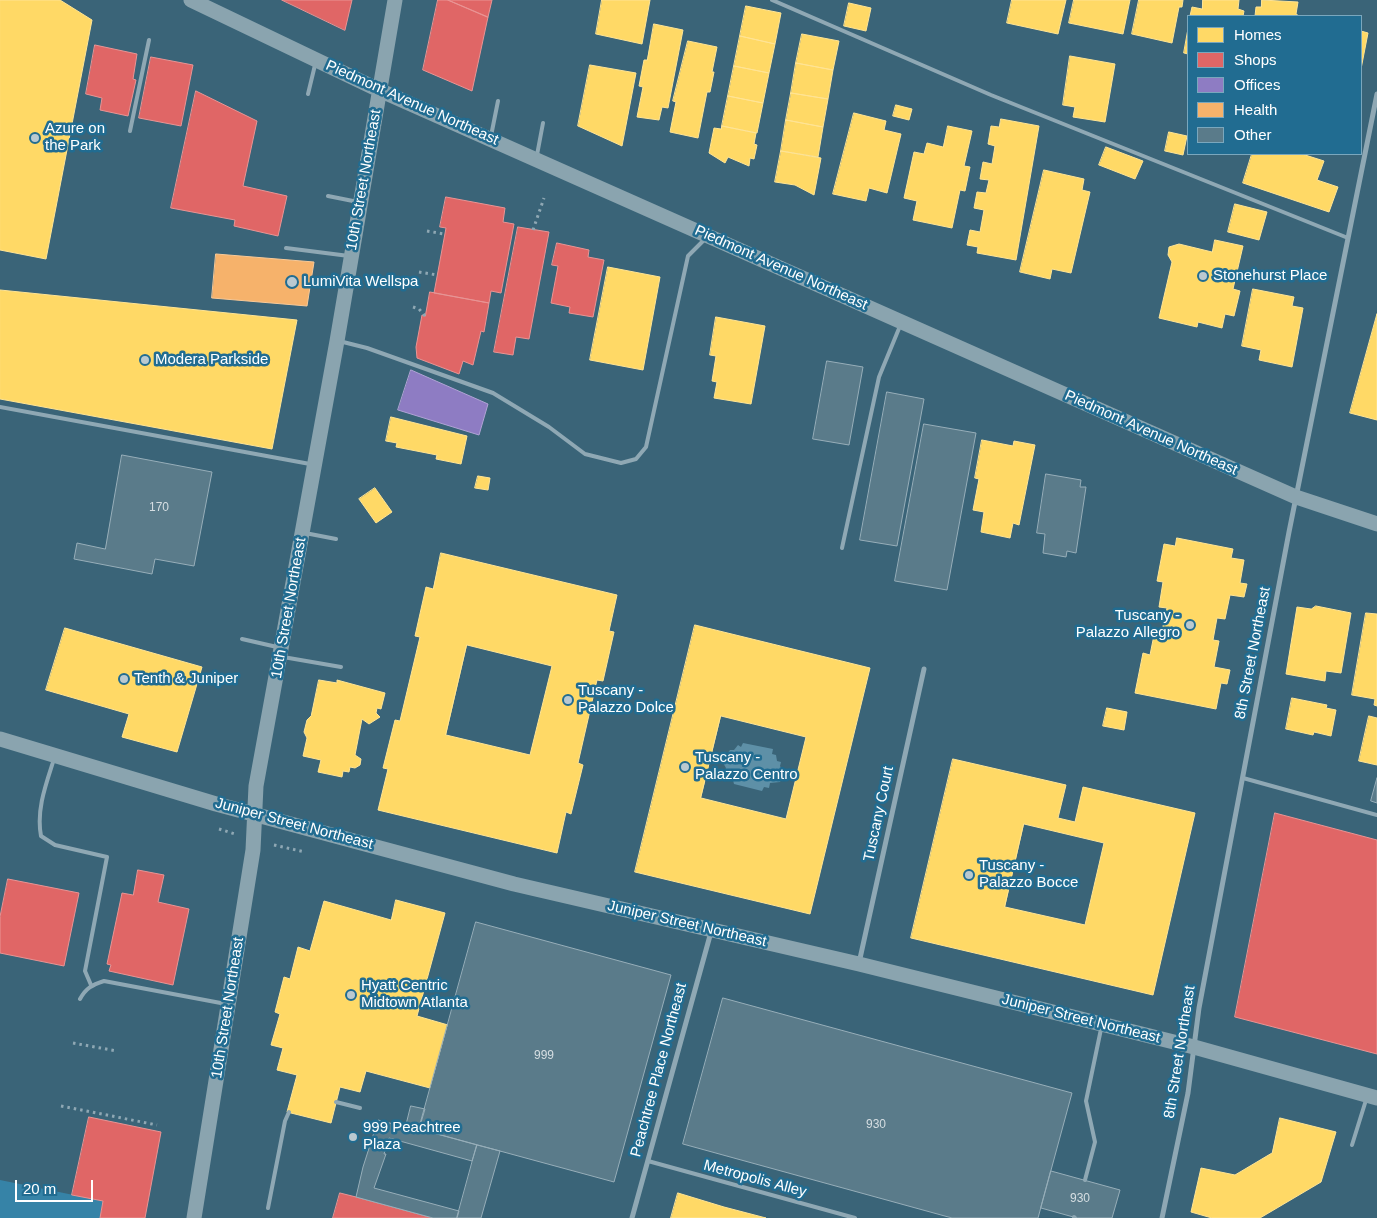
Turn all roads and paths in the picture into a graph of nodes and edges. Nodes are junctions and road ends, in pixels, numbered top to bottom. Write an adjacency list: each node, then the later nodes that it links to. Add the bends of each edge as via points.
1 (191, 0): 5 (main road, Piedmont Avenue Northeast, via 216,9)
2 (395, 0): 6 (main road, 10th Street Northeast)
3 (772, 0): 21 (lane, via 991,95)
4 (149, 40): 11 (lane)
5 (316, 60): 6 (main road, Piedmont Avenue Northeast); 7 (lane)
6 (379, 90): 12 (main road, Piedmont Avenue Northeast); 16 (main road, 10th Street Northeast)
7 (308, 94)
8 (1377, 94): 21 (street, 8th Street Northeast)
9 (498, 101): 12 (lane)
10 (543, 123): 13 (lane)
11 (130, 131)
12 (490, 139): 13 (main road, Piedmont Avenue Northeast)
13 (536, 160): 20 (main road, Piedmont Avenue Northeast)
14 (328, 196): 16 (lane)
15 (544, 198): 17 (path)
16 (360, 203): 23 (main road, 10th Street Northeast)
17 (533, 230)
18 (426, 231): 19 (path)
19 (444, 234)
20 (708, 235): 28 (main road, Piedmont Avenue Northeast); 29 (lane, via 688,256 646,446 636,458 621,463 584,454 549,427 493,393 367,348)
21 (1348, 238): 32 (street, 8th Street Northeast)
22 (286, 248): 23 (lane)
23 (351, 257): 29 (main road, 10th Street Northeast)
24 (419, 272): 25 (path)
25 (437, 275)
26 (412, 307): 27 (path, via 419,308)
27 (426, 316)
28 (902, 322): 32 (main road, Piedmont Avenue Northeast); 36 (lane, via 879,377)
29 (337, 341): 31 (main road, 10th Street Northeast)
30 (0, 407): 31 (lane)
31 (315, 465): 34 (main road, 10th Street Northeast)
32 (1296, 497): 33 (main road, Piedmont Avenue Northeast); 43 (street, 8th Street Northeast)
33 (1377, 524)
34 (303, 532): 35 (lane); 38 (main road, 10th Street Northeast)
35 (336, 539)
36 (842, 548)
37 (242, 640): 38 (lane)
38 (281, 652): 39 (lane); 44 (main road, 10th Street Northeast, via 256,786)
39 (341, 667)
40 (924, 670): 47 (street, Tuscany Court)
41 (0, 739): 42 (main road, Juniper Street Northeast)
42 (55, 754): 44 (main road, Juniper Street Northeast); 48 (lane, via 41,801 38,822 41,836 54,845 107,857 85,971)
43 (1242, 778): 45 (lane); 53 (street, 8th Street Northeast)
44 (255, 814): 46 (main road, Juniper Street Northeast, via 514,884); 50 (main road, 10th Street Northeast, via 253,850)
45 (1377, 815)
46 (711, 930): 47 (main road, Juniper Street Northeast); 62 (street, Peachtree Place Northeast)
47 (859, 964): 51 (main road, Juniper Street Northeast)
48 (91, 985): 49 (lane); 50 (lane, via 104,981 120,983)
49 (80, 999)
50 (228, 1005): 65 (main road, 10th Street Northeast)
51 (1102, 1024): 53 (main road, Juniper Street Northeast); 63 (lane, via 1086,1101 1095,1142)
52 (72, 1043): 54 (path)
53 (1194, 1047): 55 (main road, Juniper Street Northeast); 68 (street, 8th Street Northeast, via 1188,1093)
54 (117, 1050)
55 (1372, 1097): 61 (lane)
56 (336, 1102): 58 (lane)
57 (61, 1106): 60 (path)
58 (360, 1108)
59 (289, 1112): 64 (lane)
60 (157, 1124)
61 (1352, 1144)
62 (648, 1161): 66 (street, Peachtree Place Northeast); 67 (lane, Metropolis Alley)
63 (1085, 1180)
64 (268, 1208)
65 (194, 1218)
66 (632, 1218)
67 (856, 1218)
68 (1162, 1218)

